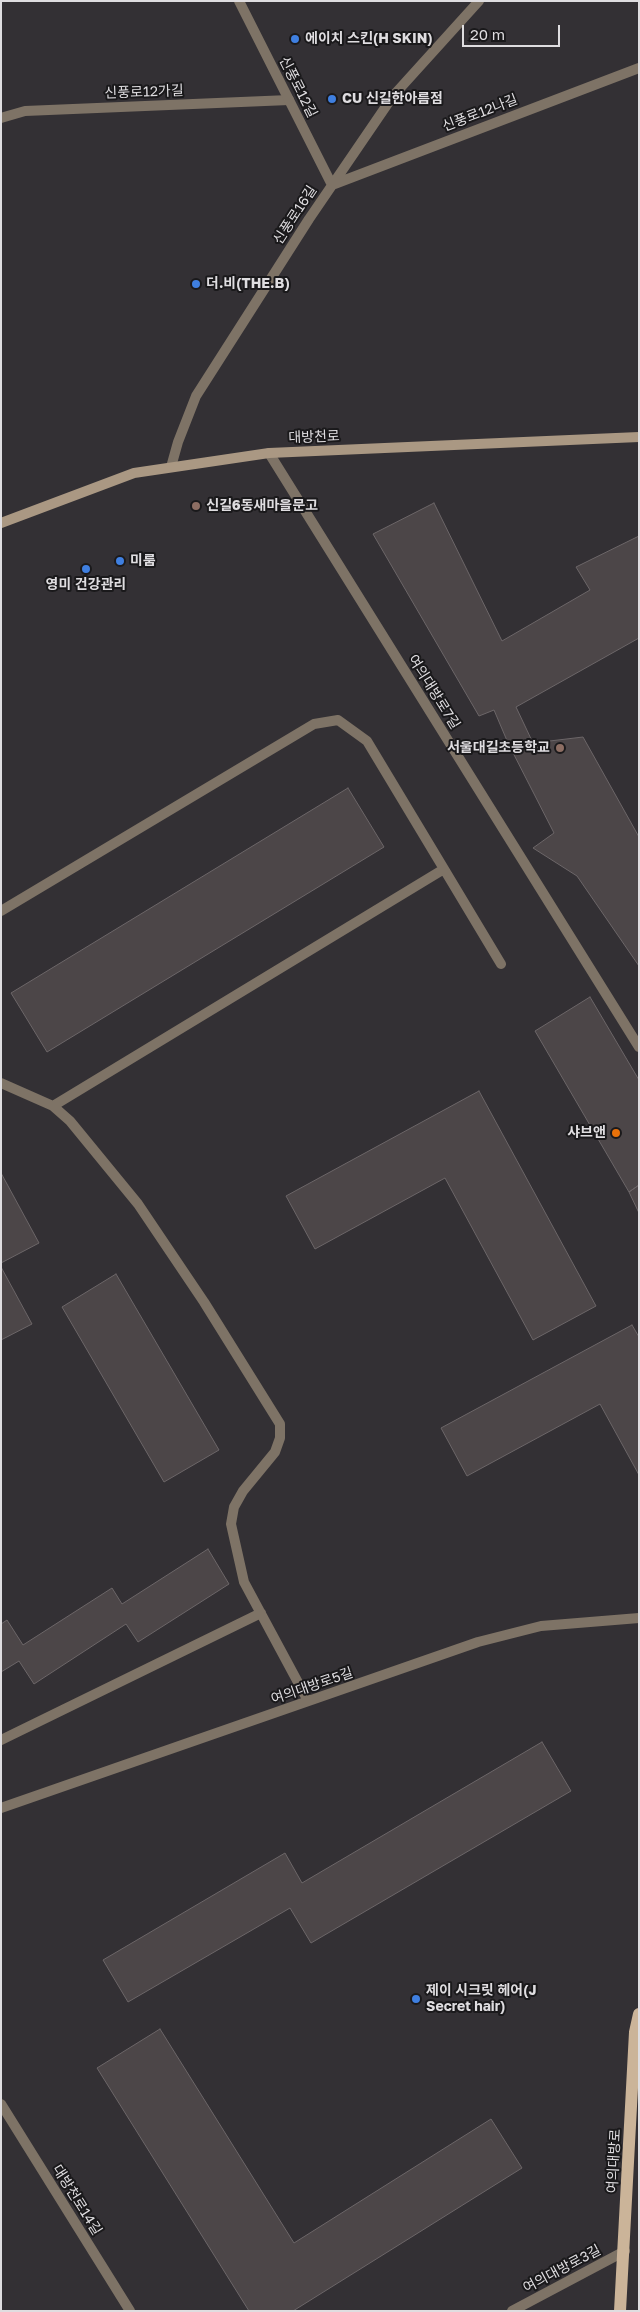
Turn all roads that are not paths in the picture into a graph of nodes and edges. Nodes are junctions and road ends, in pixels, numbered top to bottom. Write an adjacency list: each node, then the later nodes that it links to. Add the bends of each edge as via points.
1 (239, 1): 4 (street, 신풍로12길)
2 (479, 1): 6 (street, 신풍로16길, via 393,96)
3 (639, 68): 6 (street, 신풍로12나길)
4 (289, 100): 5 (street, 신풍로12가길, via 25,111); 6 (street, 신풍로12길)
5 (1, 118)
6 (332, 185): 9 (street, 신풍로16길, via 196,396)
7 (639, 437): 8 (main road, 대방천로)
8 (269, 453): 9 (main road, 대방천로); 14 (street, 여의대방로7길)
9 (171, 468): 10 (main road, 대방천로, via 134,473)
10 (1, 523)
11 (444, 869): 12 (street, via 368,741 338,720 314,724); 13 (street); 16 (street)
12 (1, 911)
13 (501, 964)
14 (639, 1047)
15 (1, 1083): 16 (street)
16 (53, 1106): 17 (street, via 70,1121 138,1204 280,1424 276,1452 243,1491 234,1507 231,1524 244,1582)
17 (261, 1613): 19 (street); 20 (street)
18 (639, 1618): 19 (street, 여의대방로5길, via 540,1626 478,1642)
19 (308, 1702): 21 (street, 여의대방로5길)
20 (1, 1740)
21 (1, 1808)
22 (639, 2014): 24 (main road, 여의대방로, via 635,2032)
23 (1, 2104): 25 (street, 대방천로14길)
24 (624, 2250): 26 (street, 여의대방로3길); 27 (main road, 여의대방로)
25 (130, 2311)
26 (512, 2311)
27 (620, 2311)

